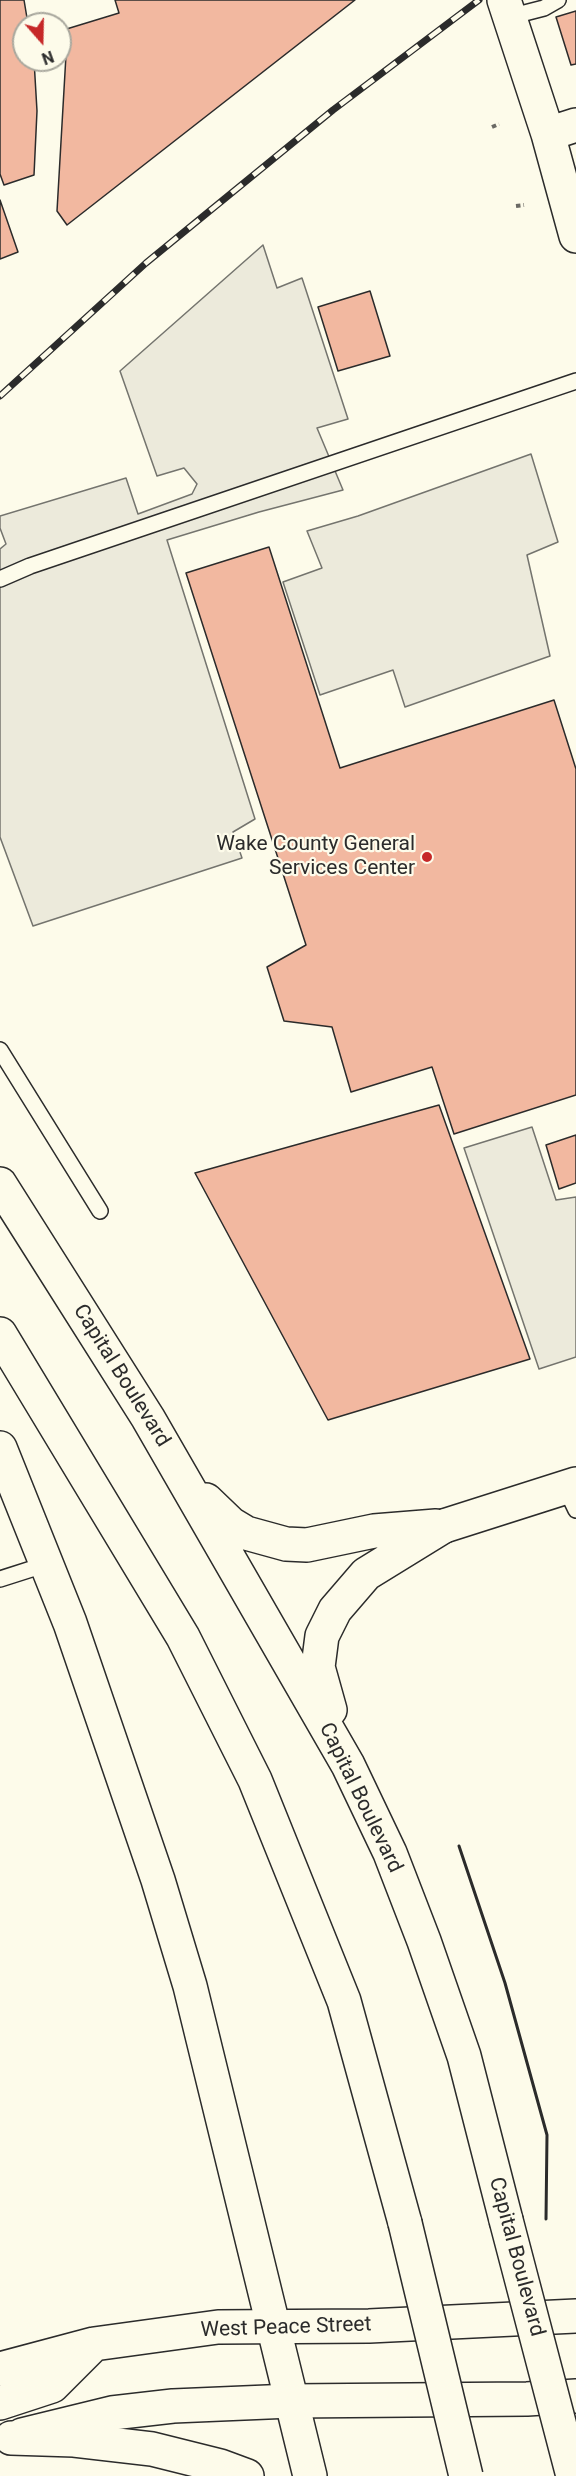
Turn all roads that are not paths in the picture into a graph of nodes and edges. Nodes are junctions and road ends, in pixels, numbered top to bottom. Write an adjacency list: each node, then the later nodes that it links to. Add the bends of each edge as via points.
1 (558, 0): 2 (lane, via 544,8)
2 (507, 8): 3 (main road)
3 (562, 130): 4 (main road)
4 (576, 236)
5 (576, 381): 6 (lane)
6 (0, 579)
7 (0, 1050): 9 (lane)
8 (0, 1184): 12 (main road, Capital Boulevard)
9 (100, 1211)
10 (0, 1334): 28 (main road, bridge, via 183,1637 255,1780 344,2001 405,2223)
11 (0, 1448): 15 (main road)
12 (178, 1469): 14 (main road, via 231,1524 273,1543 307,1545 374,1531); 17 (main road, Capital Boulevard)
13 (572, 1494): 14 (main road)
14 (444, 1526): 17 (main road, via 366,1574 327,1624 318,1667)
15 (47, 1564): 16 (lane); 19 (main road, via 158,1880 190,1986)
16 (0, 1579)
17 (348, 1766): 29 (main road, Capital Boulevard, bridge, via 390,1853 464,2056)
18 (576, 2316): 19 (main road, West Peace Street, via 369,2326)
19 (272, 2326): 20 (main road, West Peace Street, via 218,2327); 23 (main road)
20 (94, 2344): 21 (main road, West Peace Street); 24 (main road, via 52,2386)
21 (0, 2369)
22 (576, 2396): 23 (main road, via 358,2403)
23 (291, 2401): 25 (main road, via 112,2413); 27 (main road)
24 (0, 2403)
25 (5, 2439): 26 (main road, via 74,2440 152,2449)
26 (248, 2476)
27 (310, 2476)
28 (466, 2476)
29 (573, 2476)

